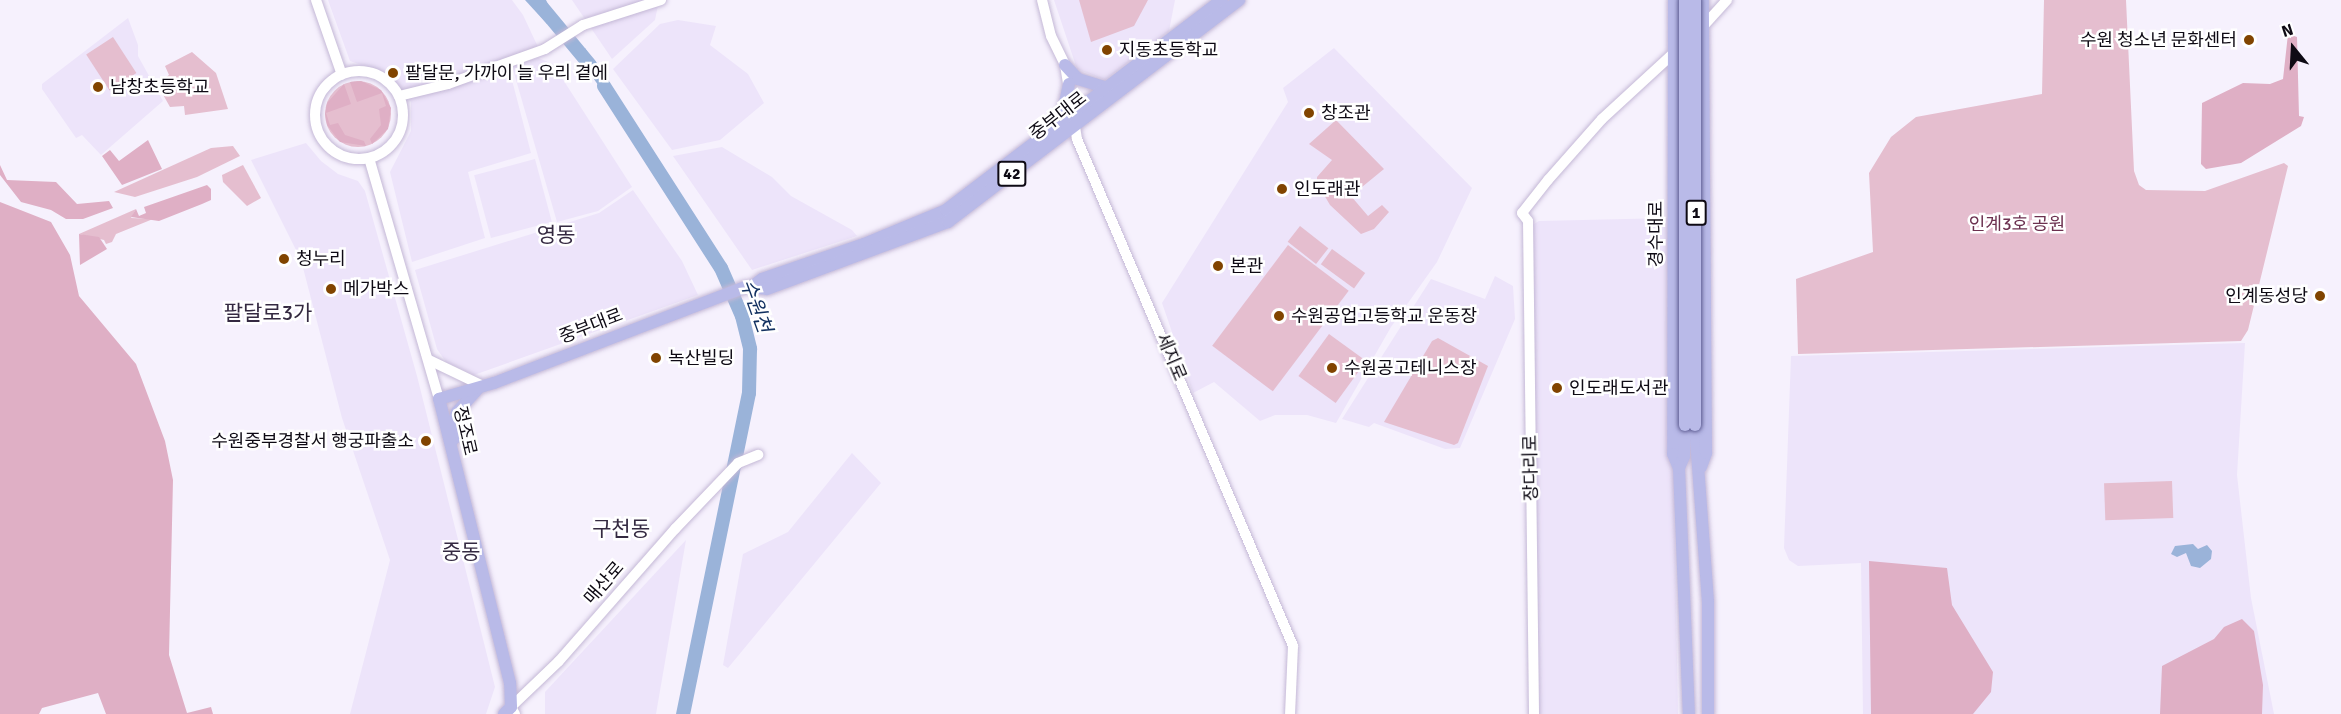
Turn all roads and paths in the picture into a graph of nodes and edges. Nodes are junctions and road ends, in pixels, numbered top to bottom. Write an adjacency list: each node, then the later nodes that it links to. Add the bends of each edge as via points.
1 (316, 0): 14 (street)
2 (661, 0): 17 (street, via 580,27 551,45 448,84)
3 (1042, 0): 13 (street, 세지로, via 1051,36)
4 (1222, 0): 16 (main road, 중부대로 / 42)
5 (1239, 0): 18 (main road, 중부대로 / 42)
6 (1674, 0): 12 (main road, 경수대로)
7 (1685, 0): 25 (main road, 1, bridge)
8 (1695, 0): 25 (main road, 1, bridge)
9 (1702, 0): 11 (main road)
10 (1725, 2): 11 (street)
11 (1703, 28): 12 (street); 28 (main road, via 1706,453)
12 (1673, 54): 29 (main road, 경수대로, via 1673,454); 32 (street, 장다리로, via 1602,119 1528,209 1534,214 1528,222)
13 (1065, 65): 15 (street, 세지로); 16 (main road, via 1084,82)
14 (342, 75): 17 (street, via 355,71 375,75 391,85); 20 (street, via 320,95 316,124 327,146 339,155)
15 (1069, 84): 18 (street, 세지로); 19 (main road)
16 (1108, 88): 18 (main road, 중부대로 / 42)
17 (399, 96): 20 (street, via 402,118 396,140)
18 (1075, 119): 19 (main road, 중부대로 / 42); 21 (main road, 중부대로 / 42, via 948,222 767,288); 31 (street, 세지로, via 1077,139 1293,646)
19 (1060, 125): 21 (main road, 중부대로 / 42, via 937,215)
20 (369, 158): 22 (street, 정조로)
21 (750, 286): 23 (main road, 중부대로 / 42)
22 (429, 360): 23 (street); 24 (street, 정조로)
23 (483, 386): 24 (main road, 중부대로 / 42); 27 (main road, via 463,403 454,418)
24 (439, 399): 27 (main road, 정조로)
25 (1690, 425): 28 (main road, 1, via 1696,459); 29 (main road, 경수대로 / 1)
26 (753, 457): 30 (street, 매산로, via 707,496)
27 (453, 458): 30 (main road, 정조로, via 510,683)
28 (1701, 466): 34 (main road, 1, via 1708,602)
29 (1679, 468): 33 (main road, 경수대로 / 1)
30 (510, 712)
31 (1290, 714)
32 (1534, 714)
33 (1689, 714)
34 (1708, 714)

